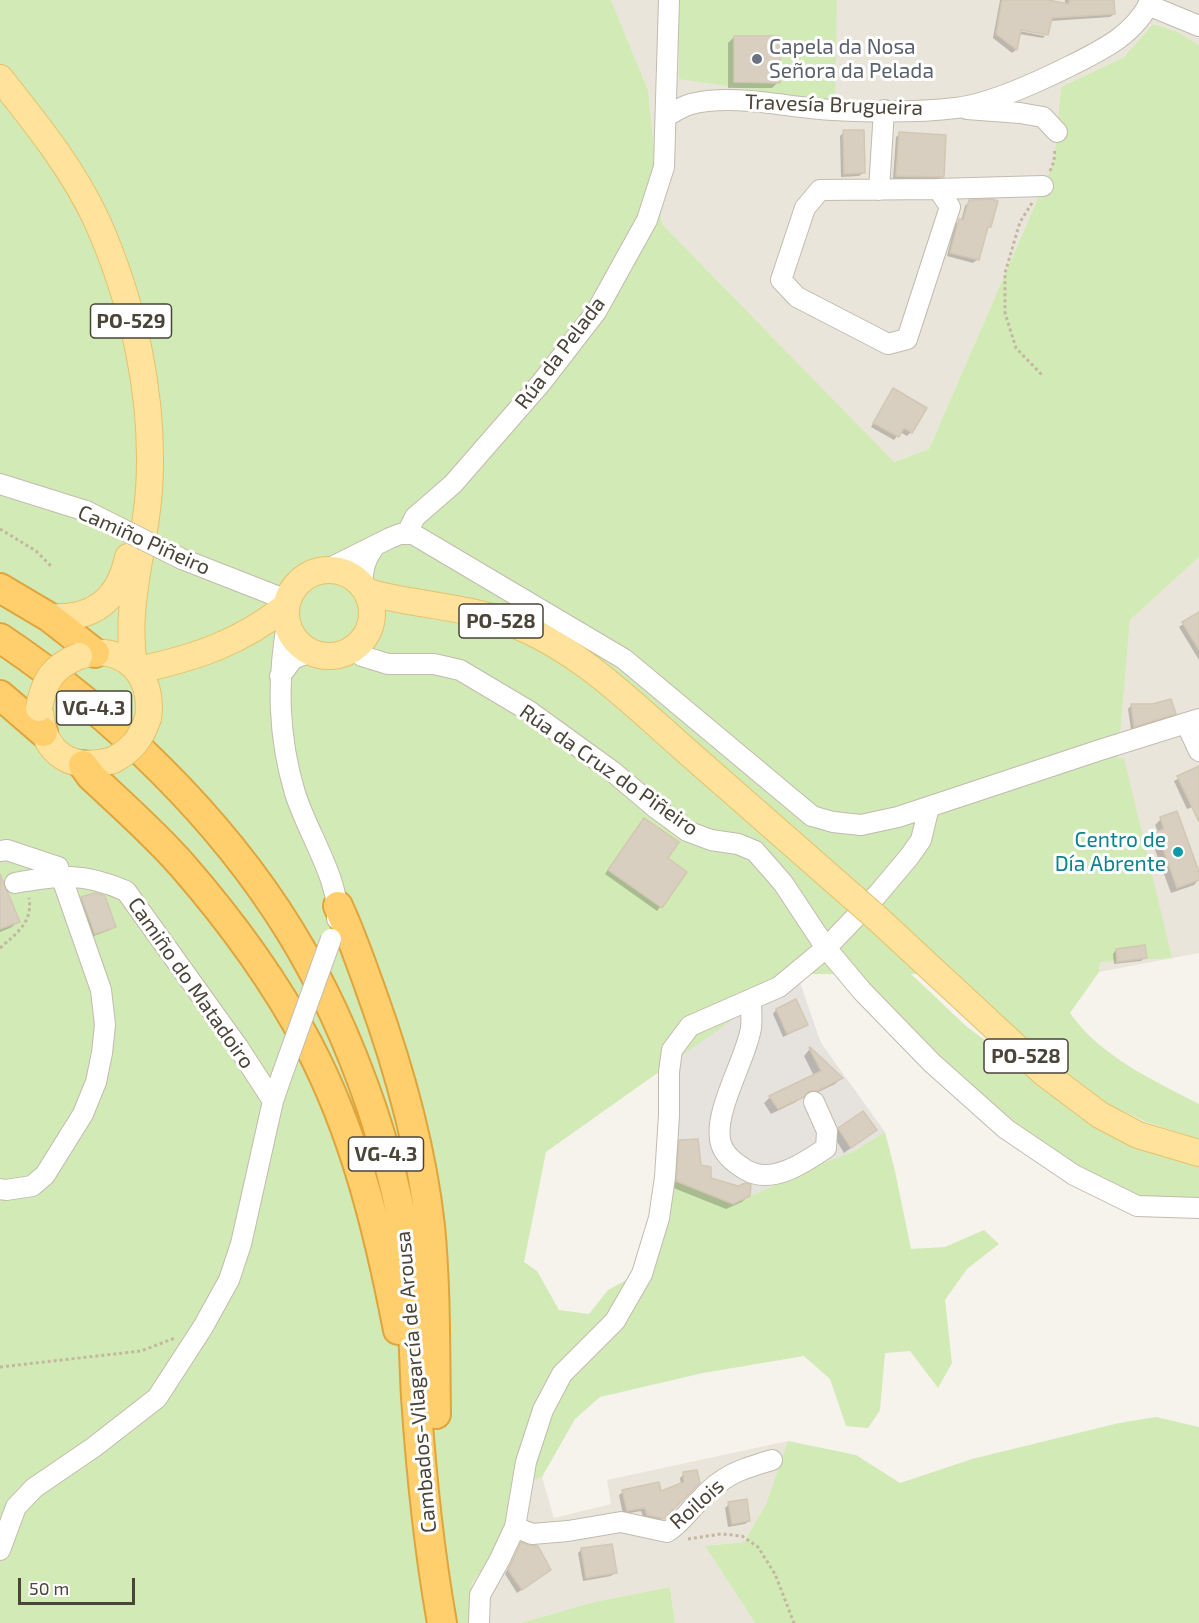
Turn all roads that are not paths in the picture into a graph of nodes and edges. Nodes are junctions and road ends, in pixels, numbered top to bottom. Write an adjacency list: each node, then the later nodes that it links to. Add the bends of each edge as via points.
1 (669, 0): 7 (street, Rúa da Pelada)
2 (1150, 3): 3 (street); 5 (street, Travesía Brugueira, via 1144,15 1120,39 1046,78)
3 (1199, 26)
4 (0, 78): 12 (main road, PO-529, via 68,170 96,219 120,280 139,347)
5 (958, 108): 6 (street, Travesía Brugueira); 8 (street, via 1043,117)
6 (884, 110): 7 (street, Travesía Brugueira, via 717,101 690,104); 11 (street)
7 (667, 116): 14 (street, Rúa da Pelada, via 664,167 647,220 596,312 541,383 453,484 415,517)
8 (1057, 132)
9 (1043, 186): 10 (street)
10 (938, 189): 11 (street); 11 (street, via 950,207 907,339 888,345 797,297 781,280 805,208 820,190)
11 (879, 190)
12 (147, 405): 19 (main road, PO-529, via 149,487); 21 (main road, via 139,443 128,561 117,587 100,607 84,615)
13 (0, 484): 22 (street, Camiño Piñeiro, bridge, via 86,511 182,559 274,595)
14 (407, 533): 15 (street); 36 (street, via 426,540 624,659 812,816 861,825)
15 (376, 545): 16 (street); 18 (street, via 363,569)
16 (328, 569): 18 (main road, via 343,571); 22 (main road, via 311,573 297,584)
17 (0, 588): 21 (highway)
18 (365, 588): 20 (main road, PO-528, via 397,600); 23 (main road, via 372,609)
19 (133, 596): 26 (main road, PO-529, via 110,644); 28 (main road, PO-529, via 130,626)
20 (453, 610): 23 (main road, PO-528, via 407,613); 45 (main road, PO-528, bridge, via 510,623 596,672 878,919 1044,1073 1100,1115 1138,1135)
21 (49, 617): 26 (highway)
22 (292, 626): 25 (main road, via 328,656); 27 (main road, via 267,622); 29 (street); 29 (street, via 293,659)
23 (370, 627): 25 (main road)
24 (0, 638): 51 (highway, Cambados-Vilagarcía de Arousa / VG-4.3, via 89,704 180,789 283,920 333,1011 384,1144 403,1226)
25 (354, 649): 41 (street, Rúa da Cruz do Piñeiro, via 362,656 388,664 434,664 460,670 529,711 687,831 755,851 783,883)
26 (92, 654): 28 (main road, via 117,656); 32 (main road, bridge, via 68,661 52,673 43,689)
27 (184, 660): 28 (main road); 31 (main road, via 162,683)
28 (136, 668): 31 (main road, via 149,693)
29 (280, 676): 40 (street, via 286,759 295,794)
30 (0, 695): 32 (highway)
31 (149, 711): 35 (main road, bridge, via 137,743 129,752 113,760)
32 (41, 720): 35 (main road, via 49,743 59,754)
33 (1193, 721): 34 (street); 36 (street)
34 (1199, 751)
35 (83, 765): 51 (highway, via 181,864 242,940 308,1044 333,1098 384,1254 399,1336 414,1504)
36 (929, 807): 41 (street, via 921,840 909,857)
37 (0, 851): 38 (street, via 58,867)
38 (62, 876): 39 (street); 43 (street, Camiño do Matadoiro, via 102,880 126,891); 46 (street, via 101,990 105,1025 102,1053 83,1114 45,1175 32,1186)
39 (20, 882)
40 (338, 906): 43 (street, bridge, via 332,939); 51 (highway, via 401,1077 430,1226 435,1328)
41 (826, 948): 42 (street, via 779,987); 47 (street, Rúa da Cruz do Piñeiro, via 932,1063 1006,1129 1074,1175 1137,1206)
42 (751, 1000): 44 (street, via 751,1028 719,1131 732,1161 752,1173 769,1176 803,1163 826,1148 827,1131); 49 (street, via 690,1026 672,1050 665,1177 659,1218 642,1274 615,1322 562,1374 543,1410 526,1462)
43 (273, 1101): 50 (street, via 242,1244 229,1280 203,1327 157,1398 22,1500)
44 (814, 1102)
45 (1199, 1153)
46 (0, 1189)
47 (1199, 1208)
48 (772, 1460): 49 (street, Roilois, via 738,1469 667,1532 621,1522 532,1534)
49 (515, 1527): 53 (street, via 480,1595)
50 (0, 1550)
51 (434, 1575): 52 (highway, Cambados-Vilagarcía de Arousa / VG-4.3)
52 (442, 1623)
53 (479, 1623)

